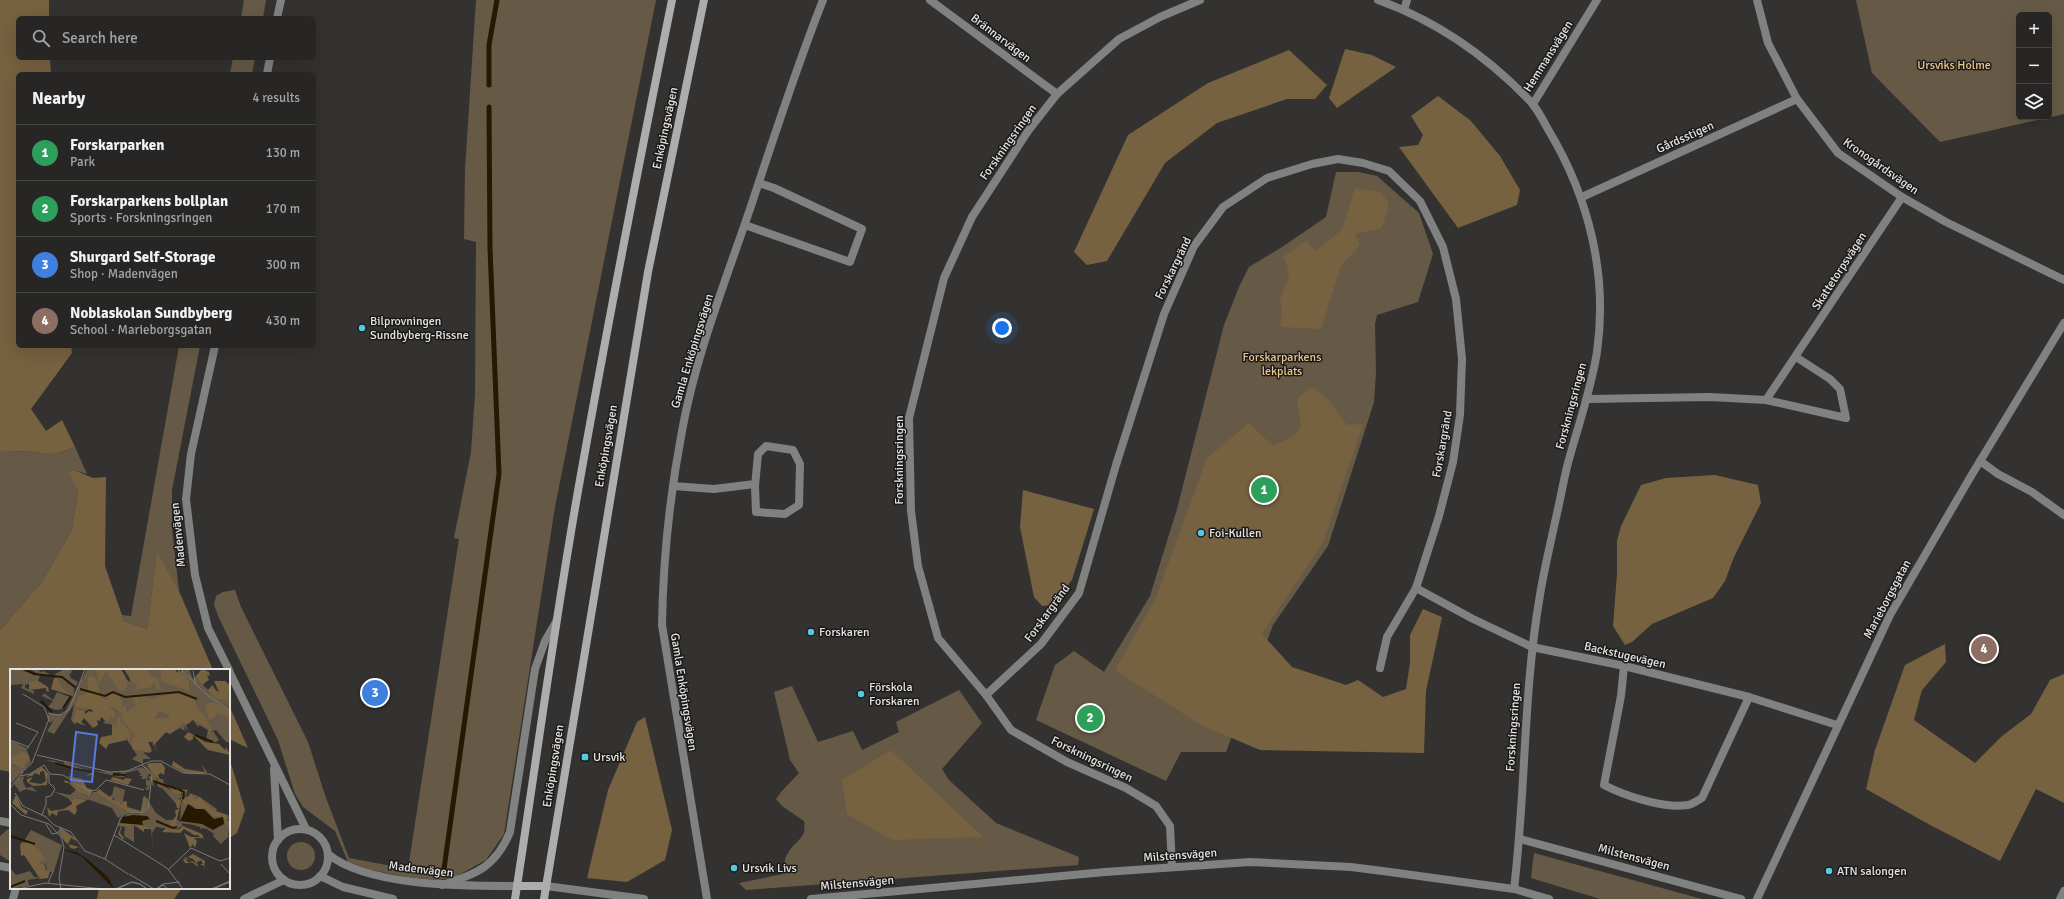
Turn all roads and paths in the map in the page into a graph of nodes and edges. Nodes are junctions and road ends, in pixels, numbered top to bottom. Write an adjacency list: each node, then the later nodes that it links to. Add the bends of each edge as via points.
1 (281, 0): 12 (street)
2 (672, 0): 33 (main road, Enköpingsvägen, via 623,244)
3 (704, 0): 56 (main road, Enköpingsvägen, via 648,272)
4 (823, 0): 18 (street, Gamla Enköpingsvägen)
5 (930, 0): 15 (street, Brännarvägen)
6 (1200, 0): 15 (street, Forskningsringen, via 1160,17 1119,40)
7 (1379, 0): 11 (street, Forskningsringen)
8 (1407, 0): 11 (street)
9 (1597, 0): 17 (street, Hemmansvägen)
10 (1757, 0): 16 (street, Kronogårdsvägen, via 1768,43)
11 (1404, 10): 17 (street, Forskningsringen, via 1446,31 1488,62)
12 (277, 16)
13 (270, 60): 14 (street)
14 (267, 72)
15 (1058, 94): 39 (street, Forskningsringen, via 1028,131 972,217 944,278 909,418 911,511 918,566 938,638)
16 (1797, 99): 19 (street, Gårdsstigen); 20 (street, Kronogårdsvägen, via 1838,153)
17 (1533, 104): 19 (street, Forskningsringen, via 1558,146)
18 (759, 183): 21 (street, Gamla Enköpingsvägen); 21 (street, via 862,229 850,262)
19 (1582, 197): 26 (street, Forskningsringen, via 1594,240 1601,293 1597,350)
20 (1902, 197): 22 (street, Kronogårdsvägen, via 1946,222); 25 (street, Skattetorpsvägen)
21 (745, 225): 30 (street, Gamla Enköpingsvägen, via 698,364 682,430)
22 (2064, 280)
23 (2064, 323): 28 (street, Marieborgsgatan)
24 (215, 348): 37 (street, Madenvägen, via 191,454 186,499 195,575 208,628)
25 (1796, 357): 27 (street, Skattetorpsvägen); 27 (street, via 1830,379 1840,389 1846,418)
26 (1588, 399): 27 (street, via 1710,397); 34 (street, Forskningsringen, via 1568,465 1540,593)
27 (1766, 400)
28 (1980, 461): 31 (street); 41 (street, Marieborgsgatan, via 1890,615)
29 (755, 484): 29 (street, via 756,512 785,514 799,505 800,464 793,450 766,446 758,454); 30 (street, via 714,489)
30 (673, 486): 66 (street, Gamla Enköpingsvägen, via 662,589 662,625)
31 (2064, 514)
32 (1416, 588): 34 (street, Backstugevägen); 36 (street, Forskargränd, via 1387,637); 39 (street, Forskargränd, via 1453,462 1460,415 1462,359 1456,299 1443,247 1420,201 1388,171 1338,159 1312,164 1267,178 1223,207 1194,246 1164,314 1079,593 1041,644)
33 (556, 621): 54 (street, via 545,641 536,669 510,832 504,847 486,867); 55 (main road, Enköpingsvägen)
34 (1532, 647): 35 (street, Backstugevägen); 46 (street, Forskningsringen)
35 (1624, 666): 40 (street, Backstugevägen); 40 (street, via 1604,786 1669,806 1690,805 1702,798)
36 (1380, 668)
37 (228, 669)
38 (230, 672): 42 (street, Madenvägen)
39 (986, 695): 50 (street, Forskningsringen, via 1012,730 1067,762 1126,788 1156,806 1170,826)
40 (1749, 697): 41 (street, Backstugevägen)
41 (1838, 725): 70 (street, Marieborgsgatan)
42 (273, 764): 45 (street, Madenvägen); 47 (street, Madenvägen)
43 (0, 821): 44 (street)
44 (10, 823)
45 (306, 829): 47 (street, via 295,829); 48 (street, via 320,837 326,845)
46 (1520, 839): 58 (street, Forskningsringen); 69 (street, Milstensvägen)
47 (278, 840): 53 (street, via 274,848 273,864)
48 (328, 854): 52 (street, via 326,868); 54 (street, Madenvägen, via 338,863 367,874)
49 (0, 866): 51 (street)
50 (1172, 867): 58 (street, Milstensvägen, via 1250,862 1352,867); 67 (street, Milstensvägen)
51 (10, 868)
52 (320, 876): 53 (street, via 312,882 303,884 293,884); 62 (street, via 343,887)
53 (284, 880): 61 (street)
54 (442, 885): 55 (street, Madenvägen)
55 (517, 886): 56 (main road); 63 (main road, Enköpingsvägen)
56 (546, 886): 64 (main road, Enköpingsvägen); 65 (street)
57 (16, 889): 60 (street)
58 (1514, 889): 68 (street, Milstensvägen)
59 (2064, 891): 71 (street)
60 (13, 899)
61 (244, 899)
62 (393, 899)
63 (514, 899)
64 (544, 899)
65 (644, 899)
66 (707, 899)
67 (811, 899)
68 (1549, 899)
69 (1741, 899)
70 (1757, 899)
71 (2060, 899)

